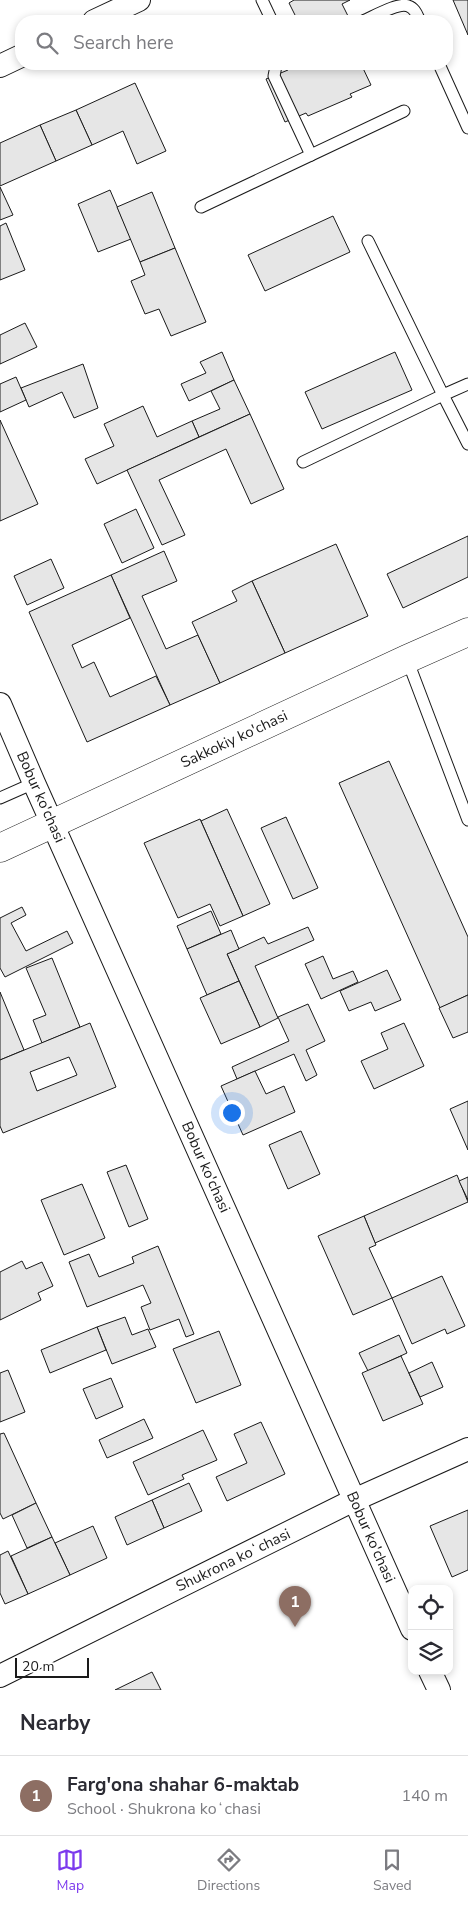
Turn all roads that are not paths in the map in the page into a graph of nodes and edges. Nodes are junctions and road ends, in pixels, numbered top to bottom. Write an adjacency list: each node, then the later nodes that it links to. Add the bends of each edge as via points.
1 (139, 0): 3 (street)
2 (262, 0): 4 (lane)
3 (107, 15)
4 (269, 15)
5 (377, 15): 6 (lane, via 400,5 410,6)
6 (417, 15)
7 (15, 59): 8 (street)
8 (0, 66)
9 (275, 70): 13 (lane, via 274,76)
10 (442, 70): 12 (lane)
11 (404, 111): 13 (lane)
12 (468, 126)
13 (311, 156): 14 (lane)
14 (201, 207)
15 (368, 240): 17 (lane)
16 (468, 384): 17 (lane)
17 (443, 395): 18 (lane); 19 (lane)
18 (468, 444)
19 (303, 462)
20 (468, 632): 21 (street, Sakkokiy ko'chasi)
21 (407, 659): 25 (lane); 26 (street, Sakkokiy ko'chasi)
22 (0, 704): 23 (street, Bobur ko'chasi)
23 (34, 783): 24 (lane); 26 (street, Bobur ko'chasi)
24 (0, 798)
25 (468, 820)
26 (52, 823): 27 (street, Sakkokiy ko'chasi); 29 (street, Bobur ko'chasi)
27 (0, 848)
28 (468, 1449): 29 (street, Shukrona koʻchasi)
29 (354, 1500): 30 (street, Bobur ko'chasi); 32 (street, Shukrona koʻchasi)
30 (408, 1621)
31 (432, 1675): 33 (street)
32 (0, 1676)
33 (438, 1690)

